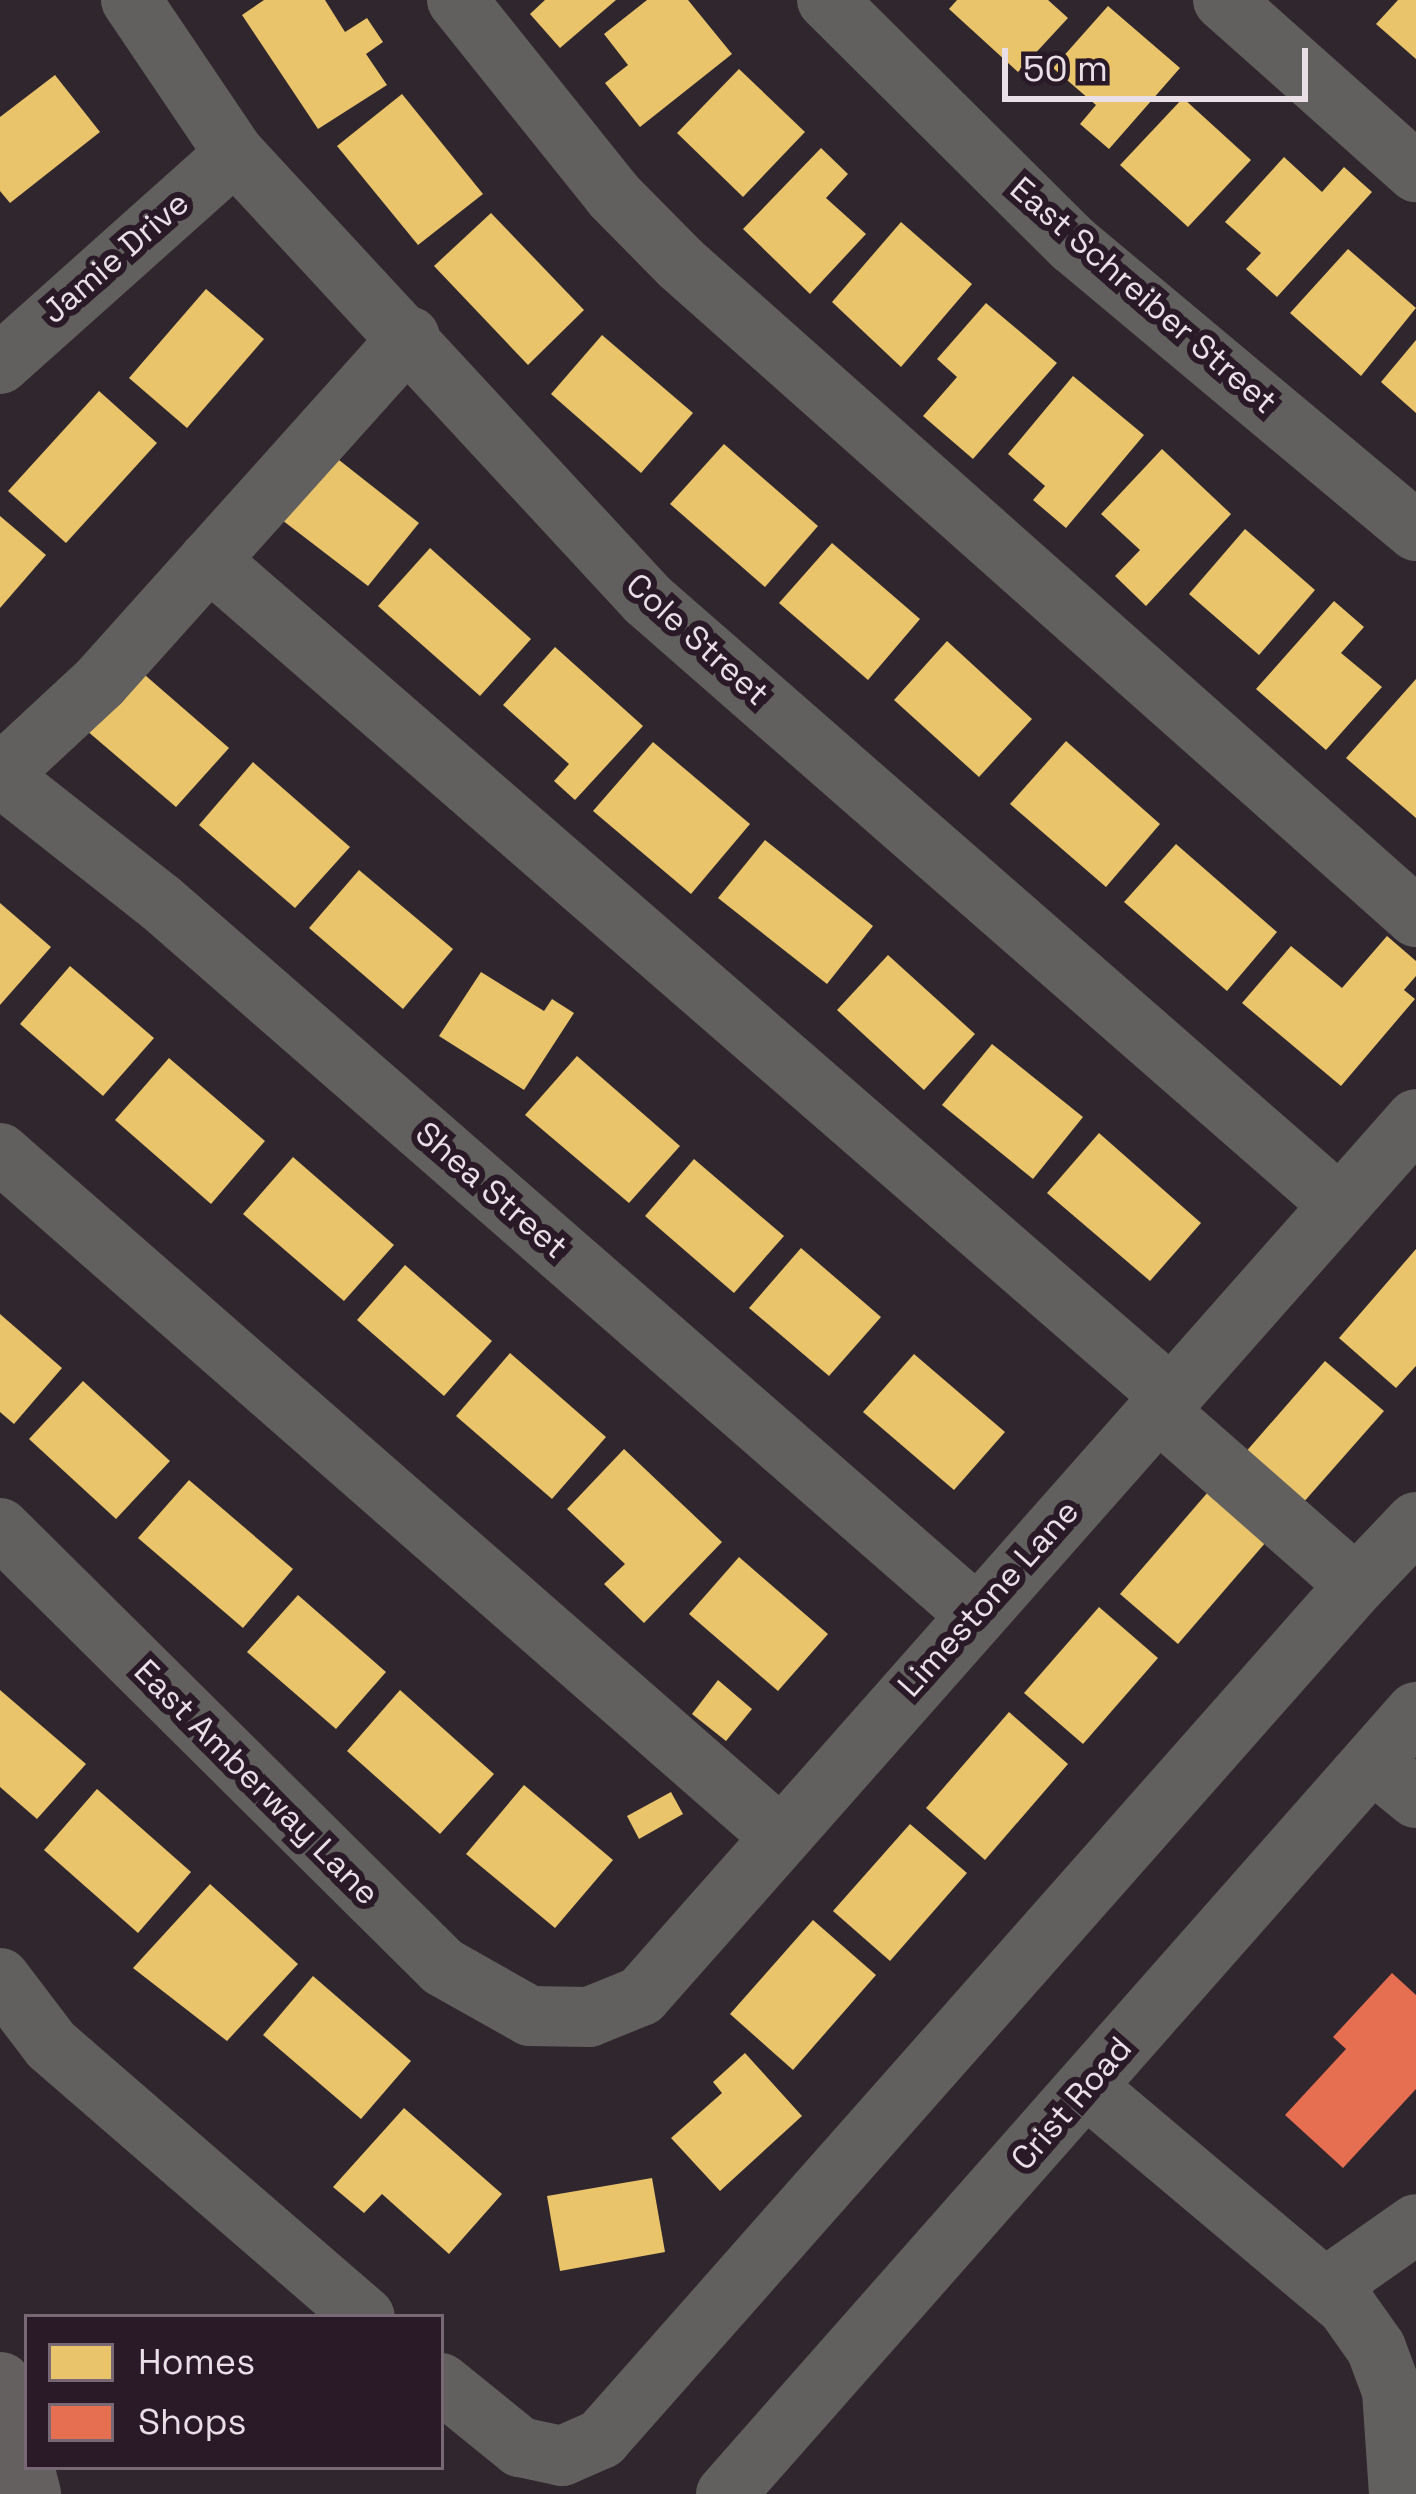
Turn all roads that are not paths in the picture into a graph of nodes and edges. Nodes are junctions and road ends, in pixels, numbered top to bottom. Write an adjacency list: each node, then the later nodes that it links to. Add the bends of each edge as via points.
1 (131, 0): 5 (street, Cole Street)
2 (457, 0): 12 (street, via 613,195 680,262)
3 (827, 0): 9 (street, East Schreiber Street, via 1074,245)
4 (1223, 0): 6 (street)
5 (236, 154): 7 (street, Cole Street); 8 (street, Jamie Drive)
6 (1416, 172)
7 (410, 338): 10 (street); 15 (street, Cole Street, via 648,600)
8 (0, 364)
9 (1416, 531)
10 (209, 560): 11 (street, via 100,682); 16 (street)
11 (0, 776): 20 (street, Shea Street, via 160,903)
12 (1416, 916)
13 (1416, 1119): 15 (street, Limestone Lane)
14 (0, 1153): 23 (street)
15 (1340, 1205): 16 (street, Limestone Lane)
16 (1164, 1403): 19 (street); 20 (street, Limestone Lane)
17 (1416, 1522): 19 (street)
18 (0, 1528): 25 (street, East Amberway Lane, via 443,1967)
19 (1356, 1585): 32 (street, via 601,2439 562,2456 520,2447)
20 (976, 1614): 23 (street, Limestone Lane)
21 (1416, 1712): 22 (street, Crist Road)
22 (1394, 1780): 26 (street, Crist Road)
23 (779, 1835): 25 (street, Limestone Lane, via 641,1996 589,2017)
24 (0, 1978): 29 (street, via 51,2044)
25 (530, 2016)
26 (1086, 2087): 28 (street); 35 (street, Crist Road)
27 (1416, 2224): 28 (street)
28 (1325, 2288): 30 (street)
29 (362, 2314)
30 (1392, 2336): 33 (street)
31 (0, 2385): 34 (main road)
32 (444, 2385)
33 (1404, 2460)
34 (28, 2494)
35 (726, 2494)

